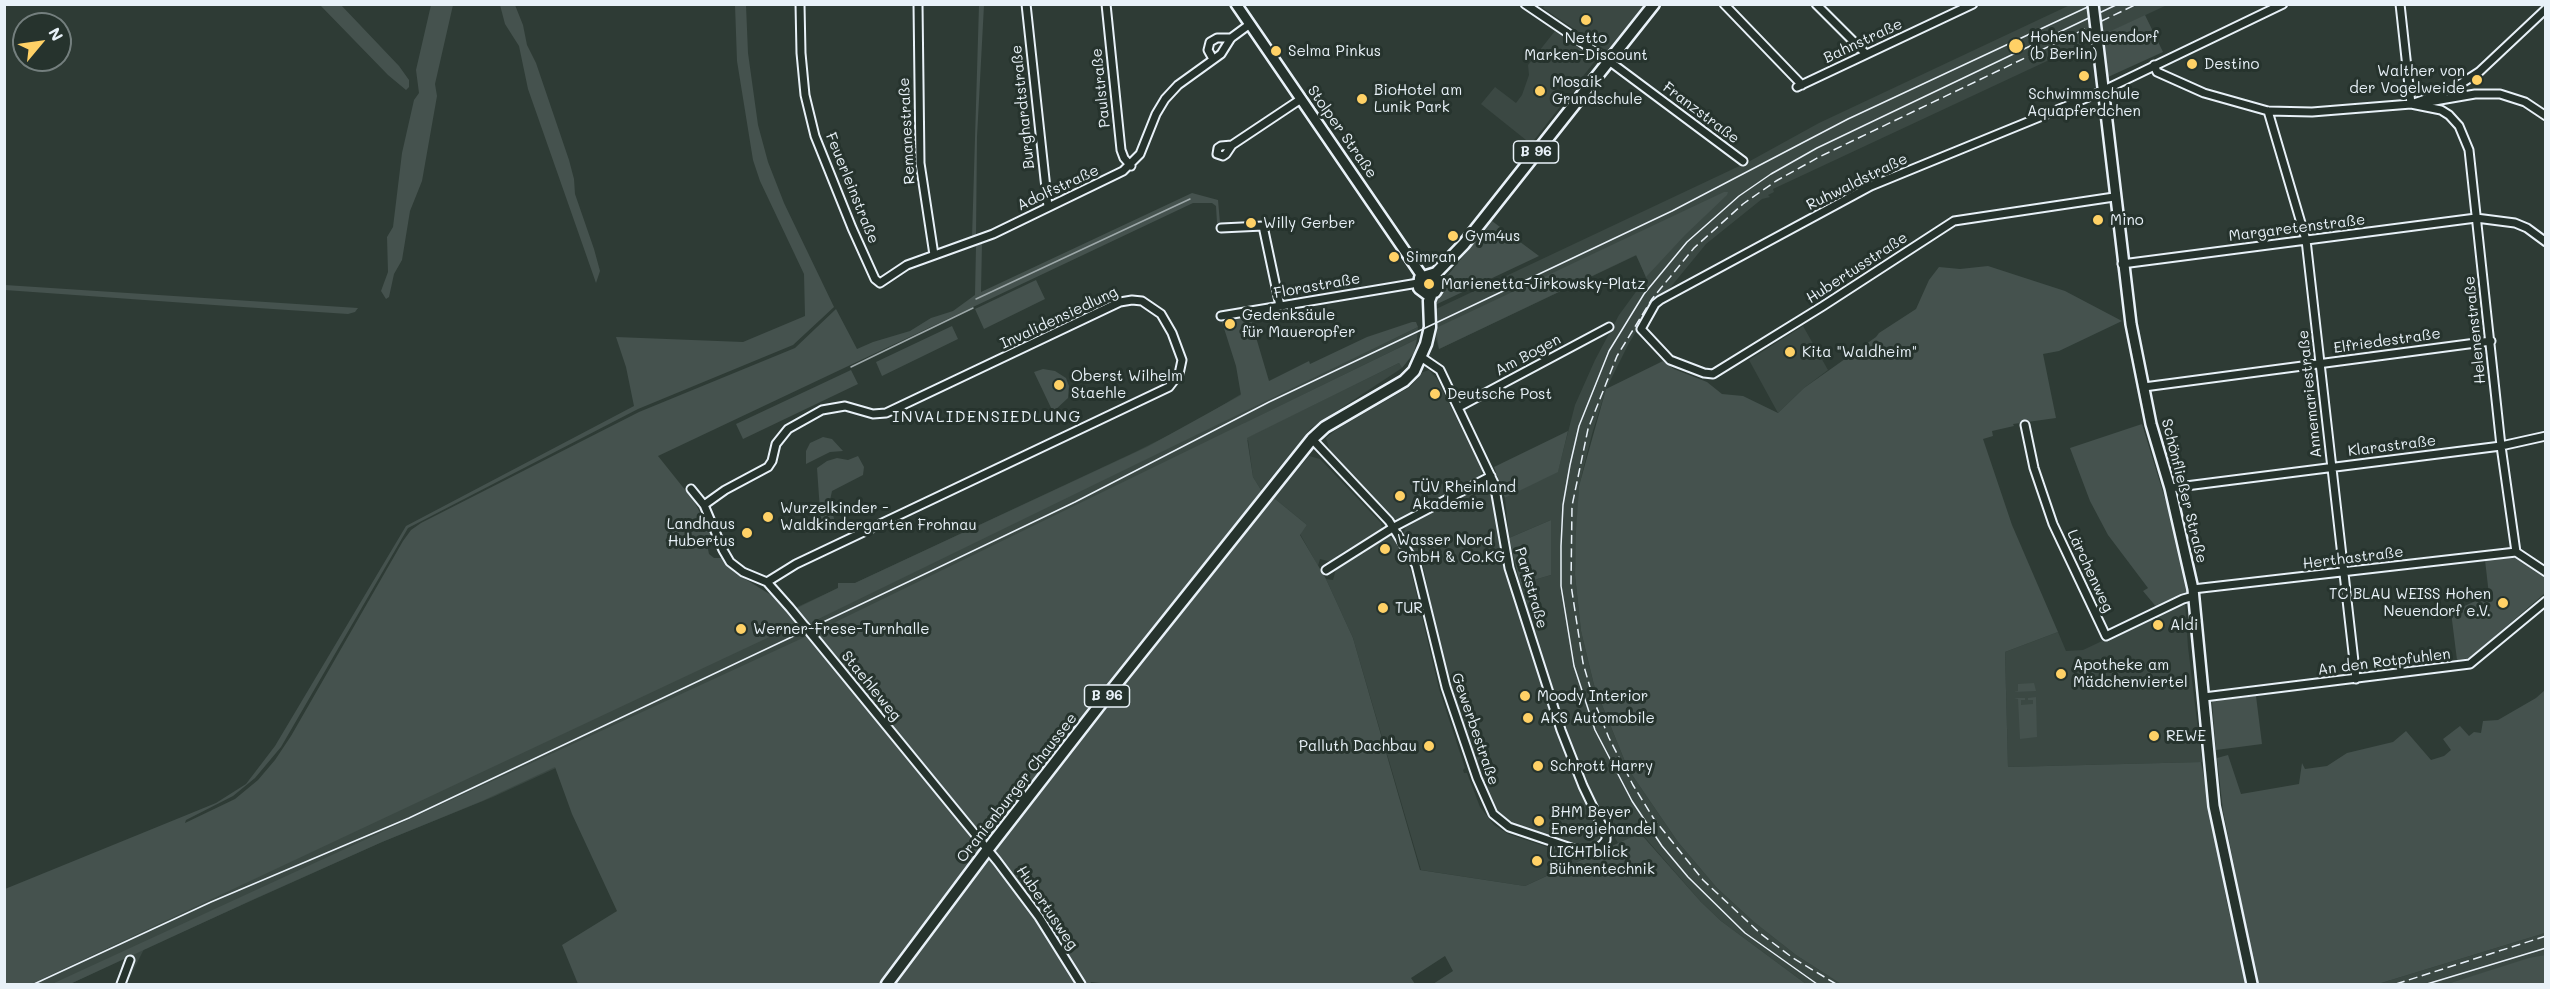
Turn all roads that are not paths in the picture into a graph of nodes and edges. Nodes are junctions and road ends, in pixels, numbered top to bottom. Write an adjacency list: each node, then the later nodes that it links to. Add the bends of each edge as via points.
1 (800, 4): 37 (street, Feuerleinstraße, via 805,95 815,135)
2 (918, 4): 35 (street, Remanestraße, via 920,163)
3 (1026, 4): 30 (street, Burghardtstraße)
4 (1106, 4): 28 (street, Paulstraße, via 1121,150)
5 (1236, 4): 15 (main road, Stolper Straße)
6 (1526, 4): 19 (street, Franzstraße)
7 (1654, 4): 19 (main road, B 96)
8 (1724, 4): 17 (street, Bahnstraße, via 1800,86)
9 (1816, 4): 17 (street)
10 (1973, 4): 17 (street, Bahnstraße)
11 (2093, 4): 21 (main road, Schönfließer Straße, bridge)
12 (2283, 4): 20 (street, Ruhwaldstraße)
13 (2400, 4): 23 (street)
14 (2546, 9): 23 (street, via 2479,72 2451,90)
15 (1250, 24): 16 (street); 22 (main road, Stolper Straße)
16 (1231, 38): 18 (street); 18 (street, via 1210,42 1208,50)
17 (1866, 54)
18 (1213, 59): 28 (street, via 1165,99)
19 (1609, 61): 27 (street, Franzstraße); 38 (main road, B 96, via 1464,244)
20 (2154, 66): 21 (street, Ruhwaldstraße); 24 (street, via 2157,72 2204,93)
21 (2102, 90): 29 (main road, Schönfließer Straße); 41 (street, Ruhwaldstraße, via 1871,186 1660,300)
22 (1300, 99): 26 (street); 38 (main road, Stolper Straße)
23 (2411, 104): 24 (street, via 2312,112); 25 (street, via 2500,94 2525,102); 31 (street, Helenenstraße, via 2441,110 2459,126 2469,150)
24 (2268, 111): 33 (street, Annemariestraße)
25 (2546, 116)
26 (1232, 145)
27 (1743, 161)
28 (1131, 166): 30 (street, Adolfstraße)
29 (2114, 197): 36 (main road, Schönfließer Straße); 41 (street, Hubertusstraße, via 1954,221 1713,374 1670,360)
30 (1048, 207): 35 (street, Adolfstraße, via 993,234)
31 (2476, 218): 33 (street, Margaretenstraße); 34 (street, Margaretenstraße, via 2515,223); 43 (street, Helenenstraße)
32 (1221, 228): 39 (street, via 1268,228)
33 (2306, 240): 36 (street, Margaretenstraße); 45 (street, Annemariestraße)
34 (2546, 242)
35 (934, 255): 37 (street, Adolfstraße, via 907,265 883,283 877,282)
36 (2122, 264): 46 (main road, Schönfließer Straße)
37 (873, 274)
38 (1427, 284): 39 (street, Florastraße); 44 (main road, B 96, via 1427,337)
39 (1280, 306): 40 (street, Florastraße)
40 (1221, 316)
41 (1641, 326)
42 (1609, 327): 47 (street, Am Bogen)
43 (2491, 341): 45 (street, Elfriedestraße); 51 (street, Helenenstraße)
44 (1420, 358): 47 (street, Parkstraße, via 1439,368); 50 (main road, B 96, via 1395,386)
45 (2320, 363): 46 (street, Elfriedestraße); 52 (street, Annemariestraße)
46 (2144, 387): 54 (main road, Schönfließer Straße)
47 (1459, 407): 53 (street, Parkstraße)
48 (2025, 424): 63 (street, Lärchenweg, via 2034,468 2053,524 2106,636)
49 (2546, 436): 51 (street, Klarastraße)
50 (1312, 439): 57 (street, Gewerbestraße); 68 (main road, Oranienburger Chaussee / B 96)
51 (2501, 447): 52 (street, Klarastraße); 58 (street, Helenenstraße)
52 (2332, 467): 54 (street, Klarastraße); 61 (street, Annemariestraße)
53 (1491, 476): 57 (street); 67 (street, Parkstraße, via 1509,568 1554,712)
54 (2170, 488): 63 (main road, Schönfließer Straße)
55 (691, 489): 56 (street, Staehleweg)
56 (704, 505): 62 (street, Staehleweg, via 730,562); 62 (street, Invalidensiedlung, via 768,467 776,444 788,429 822,410 838,405 873,414 886,413 1120,302 1142,301 1161,314 1182,360 1179,374 1169,387 796,564)
57 (1394, 527): 59 (street); 67 (street, Gewerbestraße, via 1417,568 1447,690 1493,814 1509,827 1583,852 1602,845)
58 (2516, 552): 60 (street); 61 (street, Herthastraße)
59 (1326, 570)
60 (2546, 572)
61 (2342, 573): 63 (street, Herthastraße); 65 (street, Annemariestraße)
62 (767, 582): 68 (street, Staehleweg)
63 (2193, 593): 66 (main road, Schönfließer Straße)
64 (2546, 601): 65 (street, An den Rotpfuhlen, via 2470,664)
65 (2356, 679): 66 (street, An den Rotpfuhlen)
66 (2204, 697): 73 (main road, Schönfließer Straße, via 2214,806)
67 (1607, 835)
68 (988, 849): 71 (main road, Oranienburger Chaussee / B 96); 72 (street, Hubertusweg, via 1039,917)
69 (130, 960): 70 (street)
70 (121, 984)
71 (887, 984)
72 (1081, 984)
73 (2252, 984)

